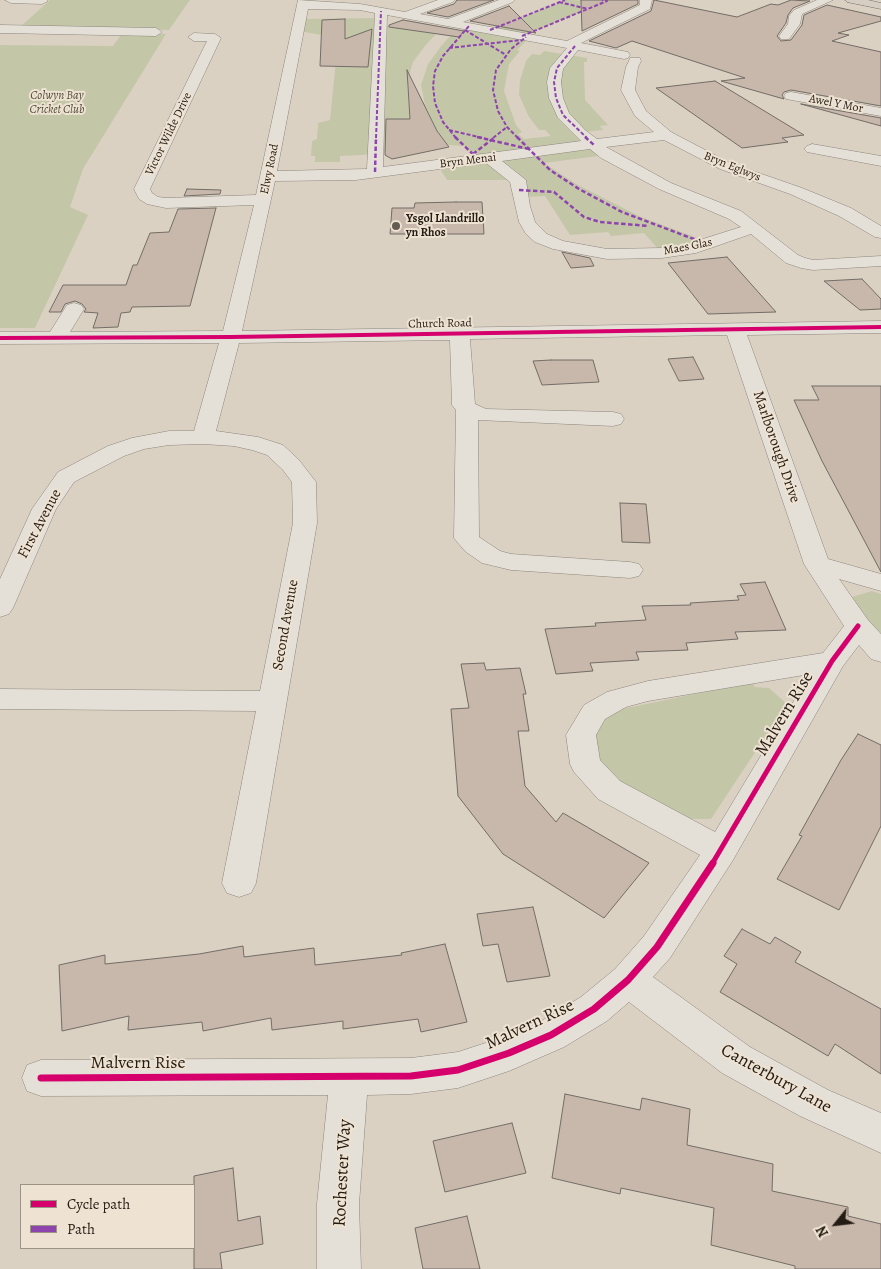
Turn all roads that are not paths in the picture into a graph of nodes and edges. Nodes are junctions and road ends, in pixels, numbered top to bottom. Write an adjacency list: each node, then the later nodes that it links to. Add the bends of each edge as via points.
1 (11, 0): 7 (street)
2 (449, 0): 11 (street)
3 (509, 0): 12 (street)
4 (646, 0): 17 (street, via 646,7)
5 (827, 0): 15 (street, via 798,12)
6 (851, 0): 9 (main road)
7 (42, 1)
8 (304, 2): 10 (street, Bryn Eglwys); 26 (street, Elwy Road)
9 (881, 6)
10 (381, 11): 11 (street, Bryn Eglwys); 25 (street)
11 (405, 15): 12 (street, Bryn Eglwys)
12 (450, 23): 17 (street, Bryn Eglwys)
13 (0, 29): 14 (street)
14 (156, 32)
15 (785, 36)
16 (194, 37): 27 (street, Victor Wilde Drive, via 215,38 142,189 145,196 153,201 166,203)
17 (572, 45): 20 (street, Bryn Eglwys, via 638,57 632,67 628,90 640,113); 21 (street, via 557,68 554,82 556,98 563,115)
18 (791, 96): 19 (street, Awel Y Mor)
19 (881, 112)
20 (666, 135): 21 (street, Bryn Menai); 29 (street, Bryn Eglwys, via 726,166 846,212)
21 (594, 145): 23 (street, Bryn Menai); 28 (street, via 637,172 735,215)
22 (812, 149): 24 (street)
23 (490, 158): 25 (street, Bryn Menai); 28 (street, Maes Glas, via 518,180 522,206 532,230 558,245 607,254 662,253 690,249)
24 (881, 161)
25 (375, 172): 26 (street, Bryn Menai)
26 (268, 176): 27 (street, Elwy Road)
27 (263, 200): 35 (street, Elwy Road)
28 (754, 228): 30 (street, via 801,263)
29 (881, 232)
30 (881, 261)
31 (74, 309): 37 (street)
32 (881, 327): 33 (street, Church Road)
33 (735, 330): 34 (street, Church Road); 41 (street, Marlborough Drive)
34 (460, 334): 35 (street, Church Road); 38 (street, via 463,405)
35 (231, 337): 37 (street, Church Road); 40 (street)
36 (0, 338): 37 (street, Church Road)
37 (56, 338)
38 (467, 409): 39 (street, via 483,415); 42 (street, via 468,538 475,547 491,557 512,562)
39 (613, 419)
40 (203, 437): 44 (street, First Avenue, via 140,443 116,451 66,477 44,509); 49 (street, Second Avenue, via 258,444 275,450 304,482 305,523)
41 (817, 564): 43 (street); 45 (street, Marlborough Drive)
42 (630, 570)
43 (881, 583)
44 (0, 608)
45 (858, 626): 46 (street, Marlborough Drive); 47 (street, Malvern Rise)
46 (881, 652)
47 (832, 661): 50 (street, Malvern Rise); 50 (street, Malvern Rise, via 648,691 617,699 594,712 581,735 585,764 609,790)
48 (0, 699): 49 (street)
49 (273, 702): 51 (street, Second Avenue)
50 (720, 851): 52 (street, Malvern Rise, via 657,947)
51 (239, 883)
52 (628, 980): 53 (street, Malvern Rise, via 594,1009 551,1035 509,1053 458,1070 411,1076); 55 (street, Canterbury Lane, via 736,1060 814,1103)
53 (349, 1076): 54 (street, Malvern Rise); 56 (street, Rochester Way, via 338,1204)
54 (41, 1078)
55 (881, 1133)
56 (340, 1269)

